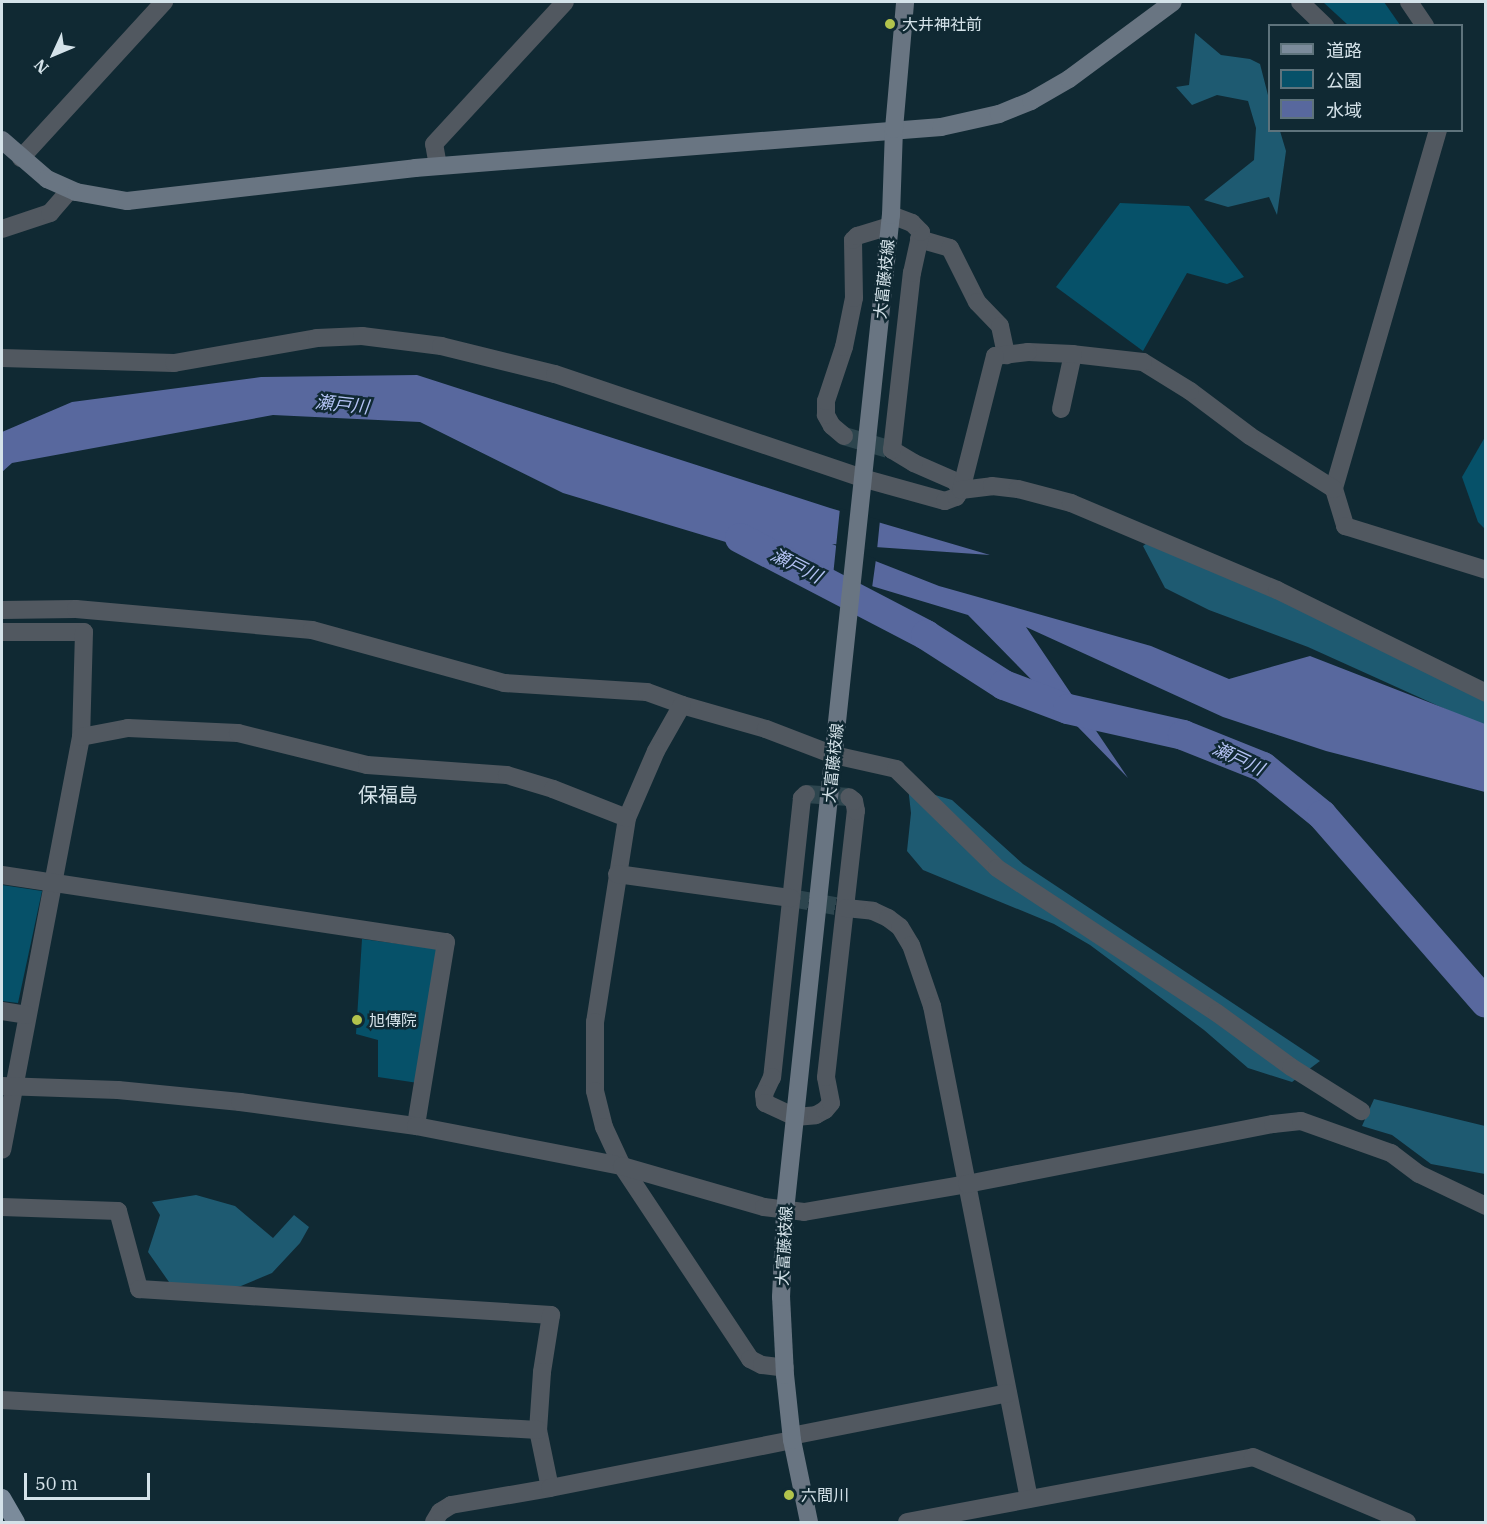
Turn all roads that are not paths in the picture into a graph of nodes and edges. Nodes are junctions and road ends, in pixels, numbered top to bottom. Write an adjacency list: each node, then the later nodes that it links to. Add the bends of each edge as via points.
1 (164, 2): 12 (street)
2 (565, 2): 13 (street, via 434,144)
3 (905, 2): 9 (main road, 大富藤枝線)
4 (1173, 2): 9 (main road, via 1069,79 1031,101 967,123)
5 (1300, 2): 7 (street)
6 (1409, 2): 8 (street)
7 (1323, 24)
8 (1424, 24)
9 (894, 129): 13 (main road); 15 (main road, 大富藤枝線)
10 (1437, 132): 24 (street)
11 (2, 140): 12 (main road)
12 (21, 158): 14 (main road, via 47,179)
13 (438, 166): 14 (main road, via 127,201)
14 (70, 190): 16 (street, via 50,213)
15 (891, 221): 17 (street, via 912,223 921,232); 22 (street, via 853,240 854,298 844,348 826,401 829,420); 23 (main road, 大富藤枝線)
16 (2, 229)
17 (919, 239): 19 (street, via 950,248 976,302 1000,326); 25 (street, via 892,450 914,464 947,476)
18 (1072, 354): 19 (street); 21 (street); 24 (street, via 1143,362 1158,369 1250,436)
19 (1006, 355): 25 (street, via 995,356)
20 (2, 358): 23 (street, via 174,363 317,338 362,336 441,346 555,374)
21 (1061, 409)
22 (844, 436)
23 (862, 486): 25 (street, via 945,501 957,497); 32 (main road, 大富藤枝線)
24 (1334, 489): 26 (street, via 1345,526)
25 (961, 490): 29 (street, via 992,486 1018,489 1071,503 1277,590)
26 (1485, 570)
27 (2, 610): 30 (street, via 76,609 312,630 504,683 647,692)
28 (2, 632): 31 (street, via 84,632)
29 (1485, 693)
30 (682, 705): 32 (street); 35 (street, via 656,751)
31 (81, 737): 35 (street, via 128,728 238,733 367,765 507,775); 38 (street)
32 (835, 748): 44 (street, via 896,769 997,868); 45 (main road, 大富藤枝線)
33 (806, 794): 39 (street, via 802,798)
34 (849, 797): 40 (street, via 856,811)
35 (627, 818): 36 (street)
36 (617, 874): 39 (street); 48 (street, via 595,1022 595,1091 604,1127)
37 (2, 875): 38 (street)
38 (52, 883): 42 (street); 46 (street, via 446,942)
39 (791, 898): 45 (street, via 772,1077 764,1094 765,1103)
40 (846, 908): 45 (street, via 826,1077 831,1103 816,1115); 49 (street, via 873,911 888,918 912,945 932,1006)
41 (2, 1011): 42 (street)
42 (27, 1015): 43 (street)
43 (7, 1087): 46 (street, via 118,1090); 47 (street)
44 (1361, 1111)
45 (795, 1117): 52 (main road, 大富藤枝線)
46 (416, 1126): 48 (street)
47 (2, 1150)
48 (622, 1166): 52 (street); 53 (street, via 750,1359)
49 (967, 1184): 50 (street, via 1301,1121 1391,1153 1419,1174); 52 (street, via 804,1212); 54 (street)
50 (1485, 1206)
51 (2, 1207): 56 (street, via 118,1210 139,1289 551,1315)
52 (785, 1211): 53 (main road, 大富藤枝線, via 781,1297)
53 (785, 1368): 57 (main road, 大富藤枝線)
54 (1008, 1393): 57 (street); 60 (street)
55 (2, 1400): 56 (street)
56 (538, 1430): 58 (street)
57 (792, 1438): 58 (street); 63 (main road, 大富藤枝線)
58 (550, 1488): 62 (street, via 451,1505)
59 (2, 1498): 61 (main road)
60 (1029, 1499): 64 (street); 65 (street, via 1253,1457)
61 (16, 1522)
62 (434, 1522)
63 (809, 1522)
64 (907, 1522)
65 (1407, 1522)

